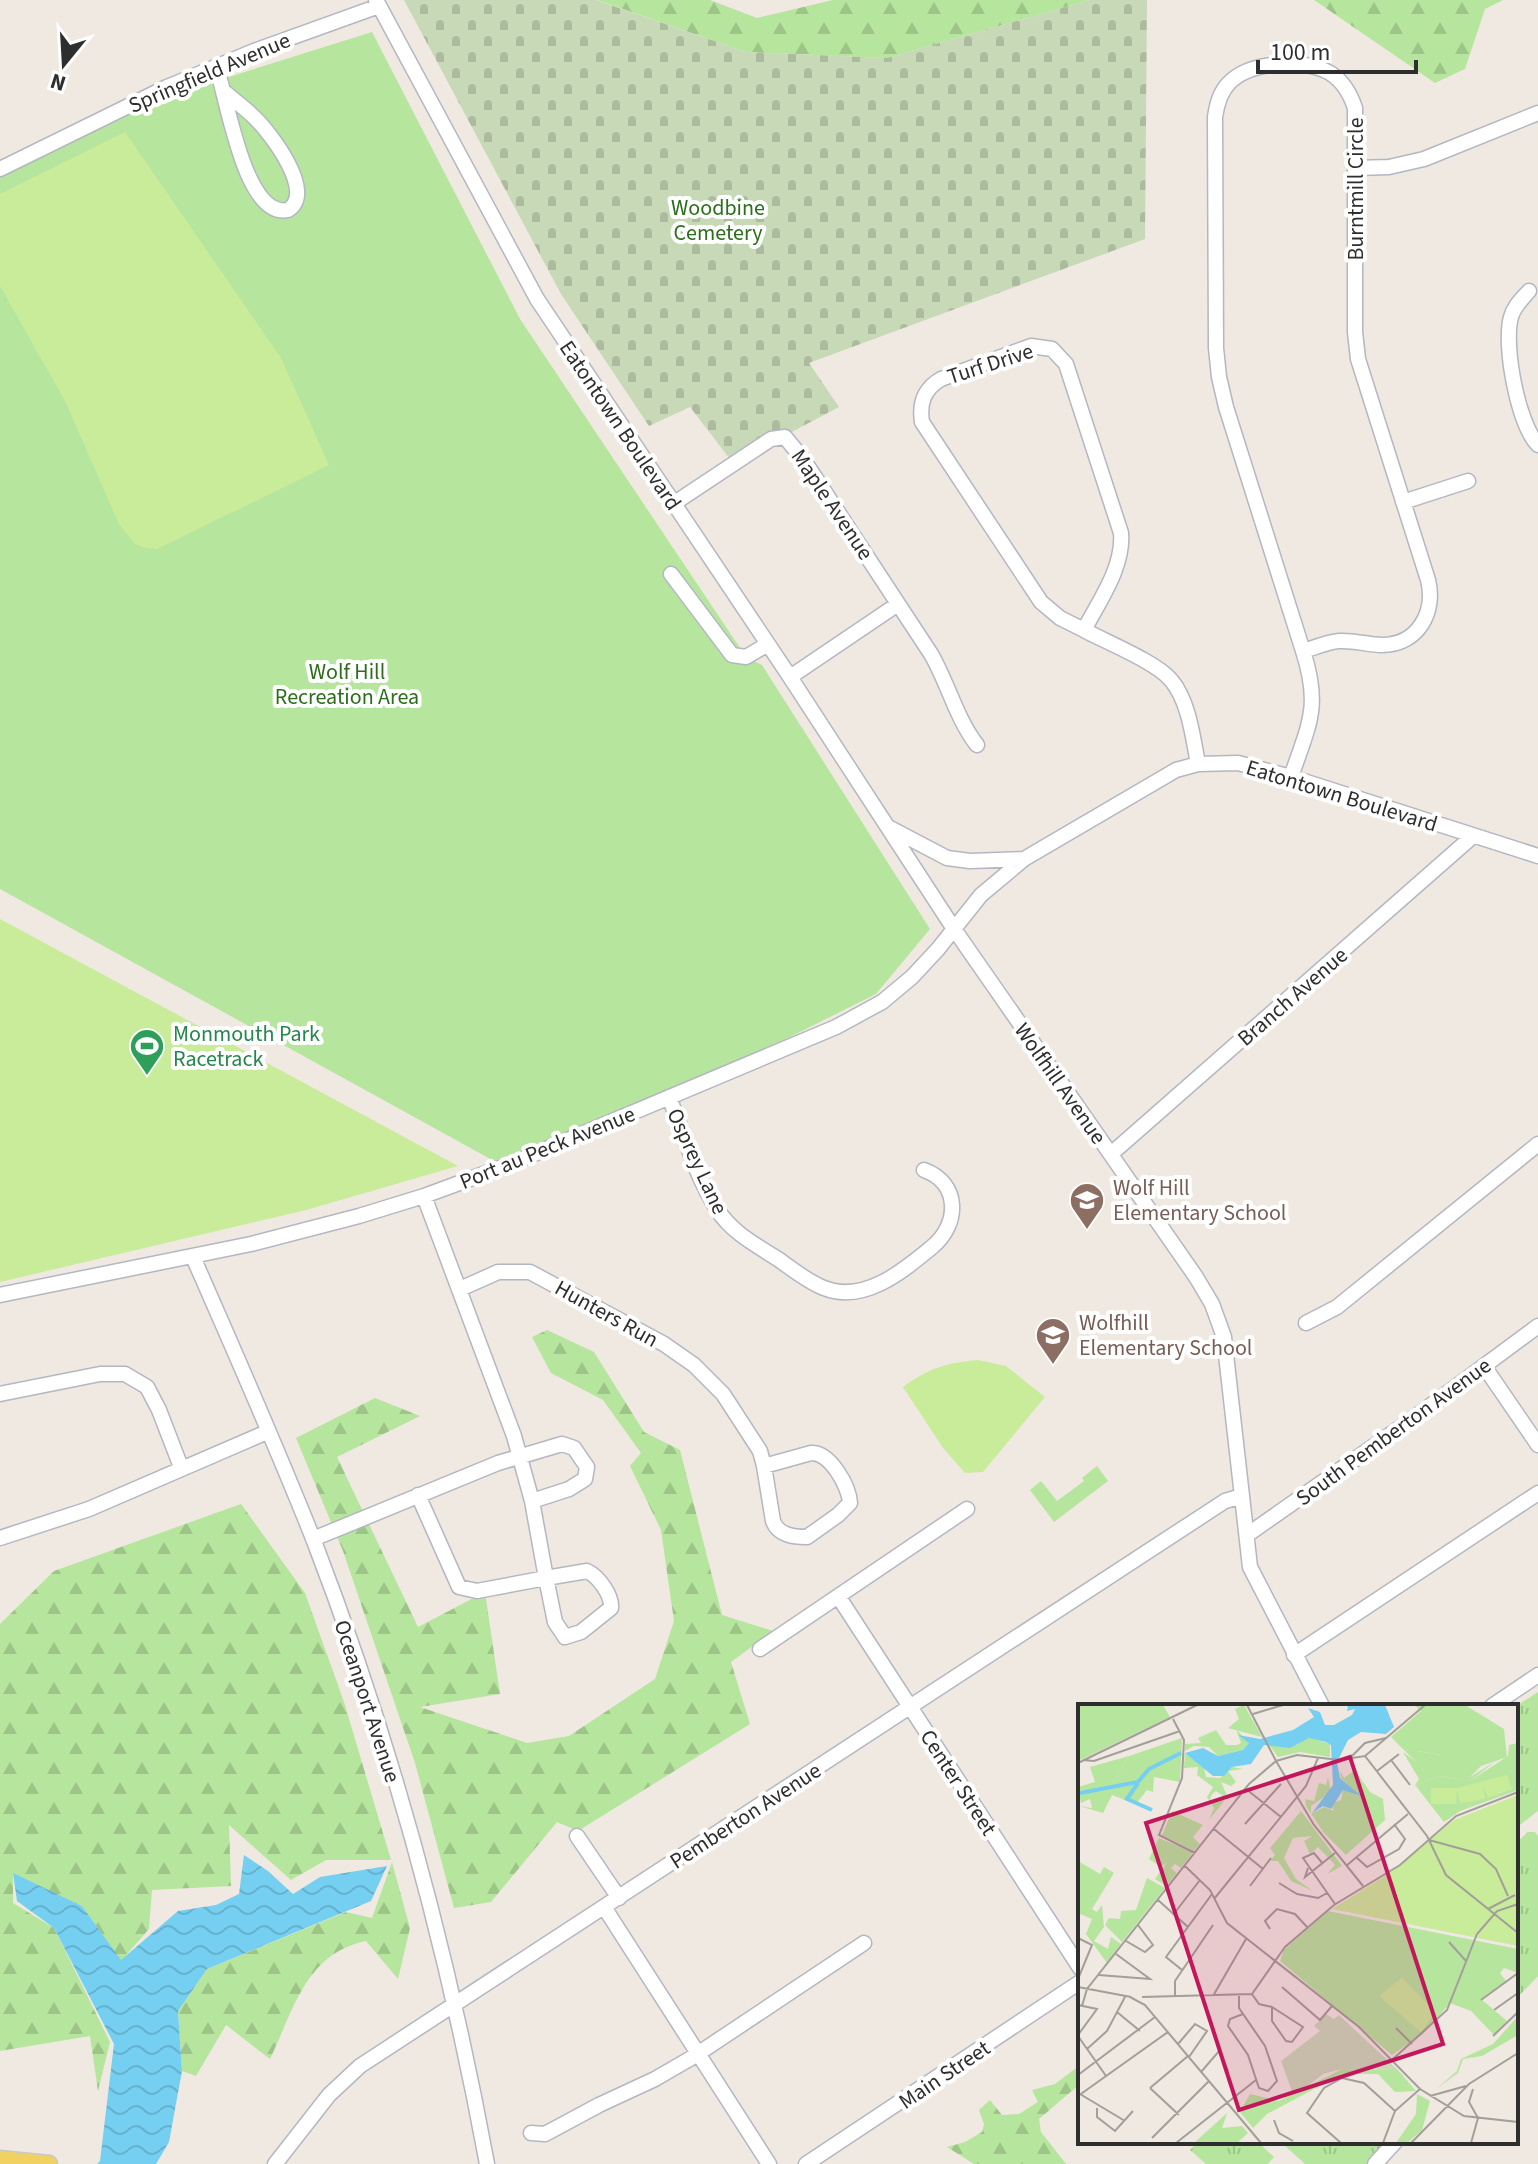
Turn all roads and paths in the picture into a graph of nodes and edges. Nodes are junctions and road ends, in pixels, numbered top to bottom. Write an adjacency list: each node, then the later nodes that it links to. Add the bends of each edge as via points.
1 (378, 3): 2 (street, Springfield Avenue); 11 (street, Eatontown Boulevard, via 537,299)
2 (216, 66): 3 (street); 6 (street, Springfield Avenue)
3 (226, 93): 3 (street, via 231,129 258,195 271,208 288,210 296,204 299,189 290,167 256,119)
4 (1538, 113): 5 (street, via 1424,159)
5 (1356, 168): 10 (street, Burntmill Circle, via 1358,359); 16 (street, Burntmill Circle, via 1355,108 1343,84 1329,72 1302,65 1254,68 1236,77 1221,94 1215,117 1219,377)
6 (0, 169)
7 (1529, 291): 8 (street, via 1511,316 1509,343 1515,386)
8 (1538, 445)
9 (1468, 481): 10 (street)
10 (1403, 502): 16 (street, Burntmill Circle, via 1430,587 1423,624 1393,644 1341,641)
11 (673, 504): 13 (street, Maple Avenue, via 771,439 785,437); 15 (street, Eatontown Boulevard)
12 (671, 574): 15 (street, via 732,655 746,657)
13 (898, 604): 17 (street); 18 (street, via 942,673)
14 (1084, 630): 14 (street, Turf Drive, via 1116,567 1121,533 1066,364 1052,349 1024,347 932,384 921,402 922,422 1041,602); 19 (street, Turf Drive, via 1168,676 1179,691)
15 (768, 644): 17 (street, Eatontown Boulevard)
16 (1303, 651): 20 (street, Burntmill Circle, via 1314,701)
17 (790, 677): 21 (street, Eatontown Boulevard)
18 (977, 745)
19 (1198, 764): 20 (street, Eatontown Boulevard, via 1238,763); 24 (street, Eatontown Boulevard, via 1156,779)
20 (1291, 777): 22 (street, Eatontown Boulevard)
21 (890, 828): 24 (street, via 947,858); 25 (street, Wolfhill Avenue)
22 (1473, 836): 23 (street, Eatontown Boulevard); 28 (street, Branch Avenue)
23 (1538, 856)
24 (1024, 859): 25 (street, Port au Peck Avenue, via 981,895)
25 (954, 929): 26 (street, Port au Peck Avenue, via 912,977 866,1011); 28 (street, Wolfhill Avenue)
26 (669, 1097): 29 (street, Osprey Lane, via 723,1218 748,1240 834,1292 856,1293 878,1285 944,1235 952,1219 951,1196 942,1180); 30 (street, Port au Peck Avenue)
27 (1538, 1144): 34 (street, via 1337,1307)
28 (1111, 1154): 45 (street, Wolfhill Avenue, via 1196,1277 1220,1325)
29 (924, 1170)
30 (424, 1196): 31 (street, Port au Peck Avenue); 32 (street)
31 (193, 1257): 33 (street, Port au Peck Avenue); 38 (street, Oceanport Avenue)
32 (460, 1289): 40 (street); 41 (street, Hunters Run, via 498,1272 536,1274 678,1353 734,1410)
33 (0, 1295)
34 (1306, 1323)
35 (1538, 1326): 36 (street, South Pemberton Avenue)
36 (1484, 1366): 39 (street); 48 (street, South Pemberton Avenue)
37 (0, 1394): 42 (street, via 125,1374 147,1387)
38 (267, 1432): 42 (street); 50 (street, Oceanport Avenue)
39 (1538, 1445)
40 (520, 1456): 44 (street); 46 (street); 46 (street, via 568,1444 587,1467 585,1479 575,1486)
41 (764, 1466): 41 (street, via 779,1531 807,1537 850,1503 829,1461 818,1453)
42 (181, 1467): 49 (street, via 89,1509)
43 (1538, 1493): 54 (street)
44 (418, 1495): 50 (street); 51 (street, via 455,1582 467,1590)
45 (1242, 1496): 48 (street, Wolfhill Avenue); 58 (street, Pemberton Avenue, via 1225,1501)
46 (532, 1501): 51 (street)
47 (967, 1509): 52 (street)
48 (1247, 1535): 54 (street, Wolfhill Avenue, via 1253,1576)
49 (0, 1538)
50 (313, 1539): 65 (street, Oceanport Avenue, via 395,1781)
51 (546, 1578): 51 (street, via 593,1573 611,1599 611,1608 581,1632 562,1636)
52 (838, 1596): 53 (street); 58 (street, Center Street)
53 (760, 1649)
54 (1294, 1655): 56 (street, Wolfhill Avenue)
55 (1538, 1675): 57 (street)
56 (1321, 1704)
57 (1495, 1704)
58 (910, 1707): 60 (street, Pemberton Avenue); 63 (street, Center Street)
59 (577, 1836): 60 (street)
60 (619, 1898): 61 (street, Pemberton Avenue)
61 (604, 1907): 65 (street, Pemberton Avenue); 66 (street)
62 (864, 1943): 66 (street)
63 (1078, 1965)
64 (1078, 1983): 74 (street, Main Street)
65 (454, 2006): 71 (street, Pemberton Avenue, via 348,2075); 72 (street, Oceanport Avenue)
66 (697, 2053): 67 (street, via 545,2134); 73 (street)
67 (531, 2133)
68 (1393, 2144): 75 (street)
69 (2, 2161): 70 (main road)
70 (49, 2164)
71 (275, 2164)
72 (487, 2164)
73 (769, 2164)
74 (806, 2164)
75 (1375, 2164)

